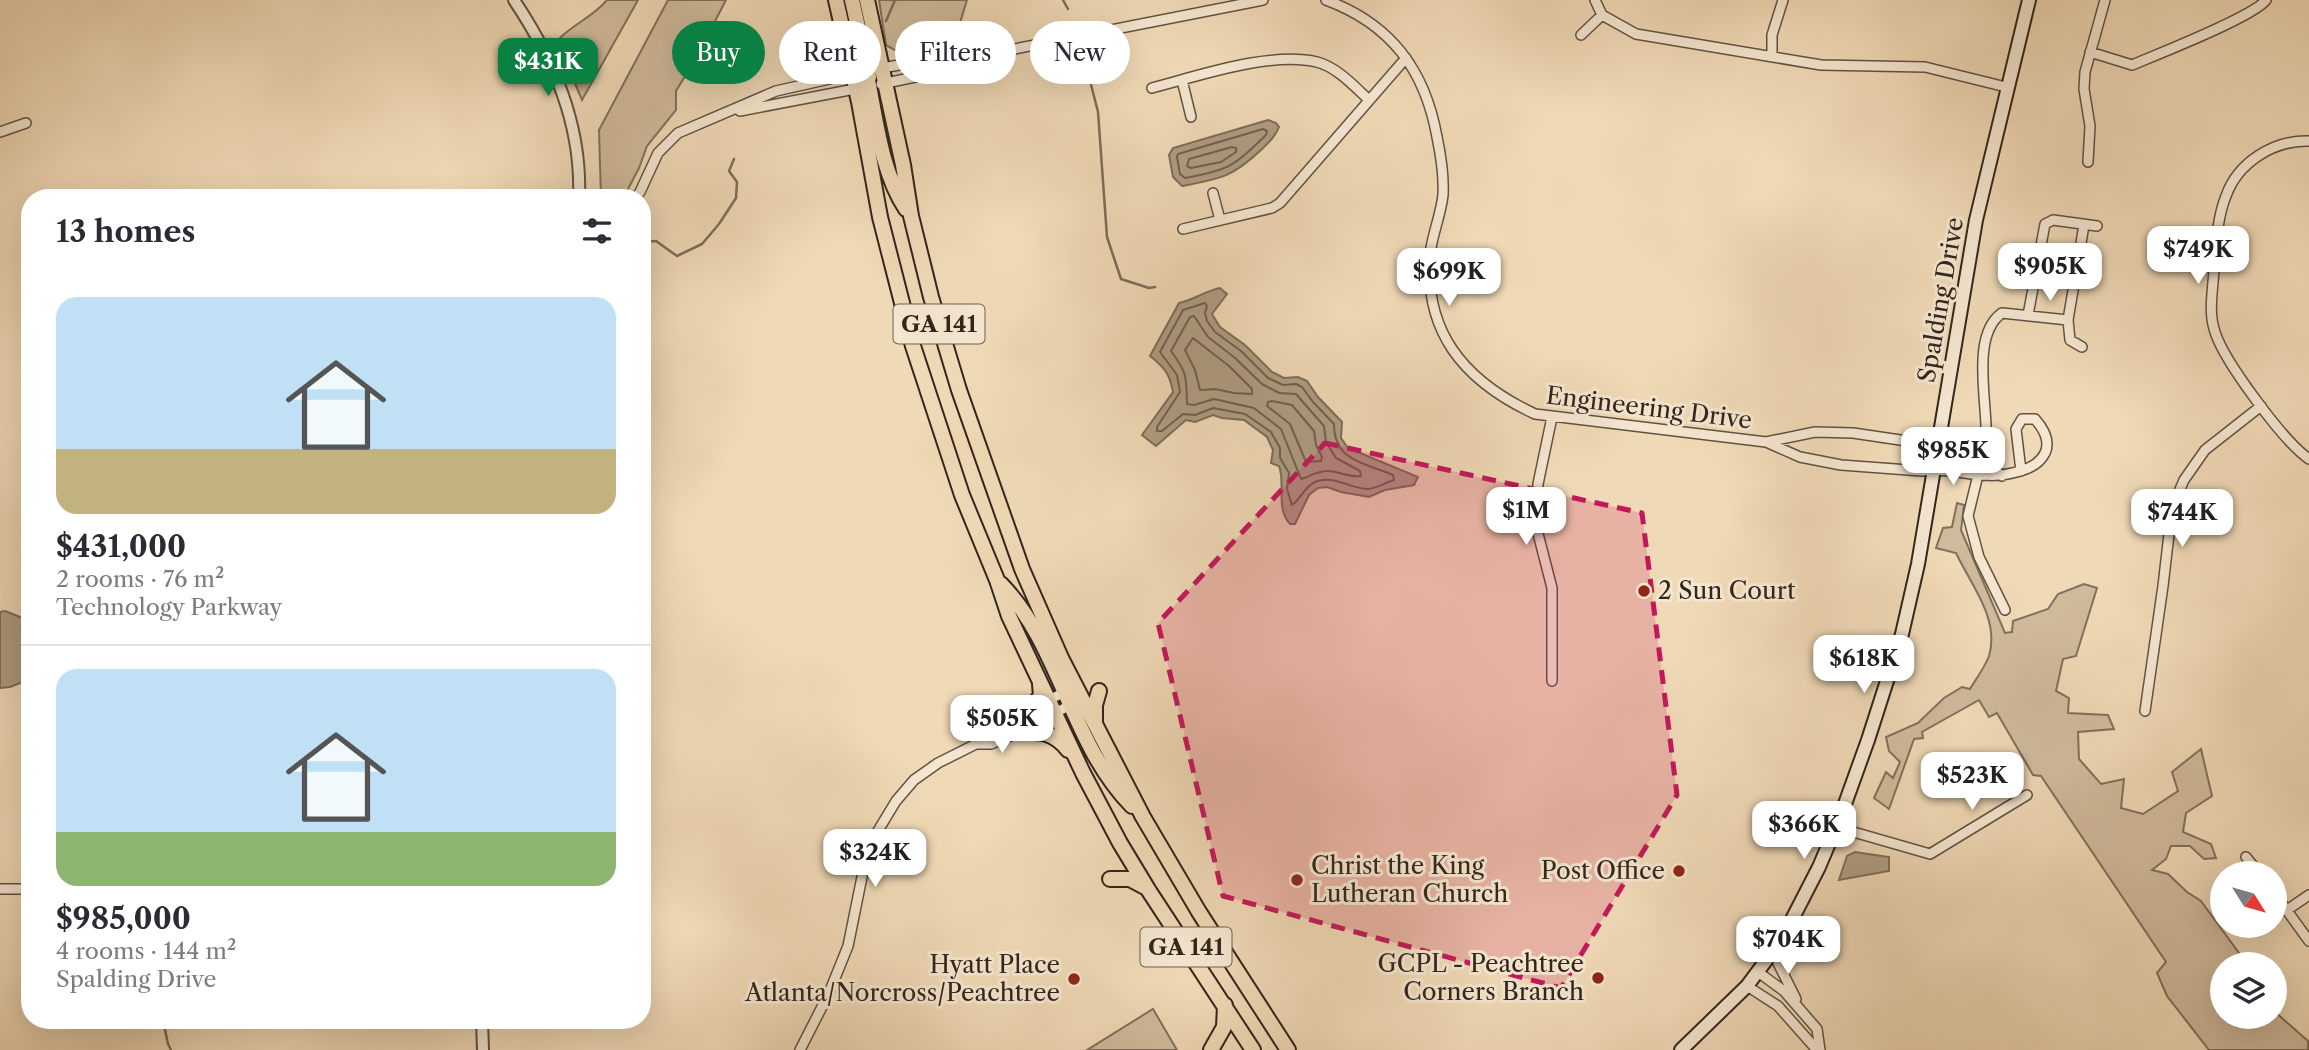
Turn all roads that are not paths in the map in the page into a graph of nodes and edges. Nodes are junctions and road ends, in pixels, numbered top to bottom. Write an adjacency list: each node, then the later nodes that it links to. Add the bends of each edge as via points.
1 (514, 0): 34 (street, via 554,70 571,115)
2 (836, 0): 13 (highway, GA 141)
3 (852, 0): 14 (highway)
4 (867, 0): 15 (highway, GA 141)
5 (1262, 0): 17 (street)
6 (1326, 0): 20 (street, Engineering Drive, via 1373,25)
7 (1595, 0): 12 (street)
8 (1783, 0): 19 (street)
9 (2029, 0): 25 (main road, Spalding Drive)
10 (2105, 0): 18 (street)
11 (2266, 0): 18 (street, via 2236,19 2132,65)
12 (1602, 15): 16 (street); 19 (street, via 1636,34)
13 (845, 21)
14 (856, 21)
15 (867, 21)
16 (1581, 35)
17 (1016, 49)
18 (2090, 52): 33 (street, via 2084,89 2090,126)
19 (1772, 55): 25 (street, via 1821,65 1925,67)
20 (1406, 58): 27 (street); 45 (street, Engineering Drive, via 1425,89 1439,148 1443,194 1430,259 1432,300 1441,327 1462,365 1479,381 1517,406)
21 (1182, 80): 26 (street); 27 (street, via 1287,59 1319,62); 29 (street)
22 (895, 81): 24 (street)
23 (808, 84): 28 (street, via 776,91)
24 (871, 86): 28 (street); 54 (highway, GA 141, via 880,217 913,346 962,495); 59 (highway, GA 141, via 944,342 1005,524)
25 (2006, 87): 47 (main road, Spalding Drive, via 1976,220)
26 (1152, 88)
27 (1369, 100): 37 (street, via 1280,203)
28 (723, 114): 35 (street, via 669,141 658,153)
29 (1191, 117)
30 (26, 123): 31 (street)
31 (0, 132)
32 (2309, 141): 44 (street, via 2295,140 2264,151 2241,170 2225,196 2216,245 2214,331)
33 (2088, 162)
34 (579, 189)
35 (641, 189)
36 (1213, 193): 37 (street)
37 (1220, 220): 40 (street)
38 (2084, 225): 39 (street); 41 (street, via 2053,220 2045,224); 42 (street)
39 (2097, 226)
40 (1183, 229)
41 (2028, 315): 42 (street); 48 (street, via 2002,313 1990,328 1981,368 1987,429)
42 (2068, 320): 43 (street, via 2070,340)
43 (2082, 347)
44 (2261, 406): 49 (street); 62 (street, via 2205,450 2172,508)
45 (1552, 417): 46 (street, Engineering Drive); 57 (street, via 1535,522 1552,588)
46 (1766, 442): 47 (street, Engineering Drive, via 1815,432 1853,433); 50 (street, Engineering Drive, via 1800,457 1841,465)
47 (1936, 448): 48 (street, Engineering Drive); 50 (main road, Spalding Drive)
48 (1981, 459): 52 (street); 53 (street)
49 (2309, 459)
50 (1933, 469): 52 (street, Engineering Drive); 70 (main road, Spalding Drive, via 1902,634)
51 (2021, 471): 51 (street, via 2042,460 2048,447 2044,429 2035,419 2022,419 2016,429); 53 (street, Engineering Drive)
52 (1978, 476): 53 (street, Engineering Drive); 55 (street, via 1968,516 1979,557)
53 (2002, 476)
54 (997, 580): 56 (highway, GA 141); 59 (highway, via 1035,629)
55 (2005, 610)
56 (1039, 679): 60 (highway, GA 141); 61 (highway, via 1041,696)
57 (1552, 681)
58 (1099, 691): 64 (highway)
59 (1073, 696): 60 (street); 63 (street); 64 (highway, GA 141); 69 (highway, via 1109,779)
60 (1049, 699): 61 (street); 63 (highway, GA 141)
61 (1032, 706): 66 (street, via 994,727)
62 (2145, 711)
63 (1056, 713): 65 (street); 67 (highway, GA 141)
64 (1096, 726): 69 (highway, GA 141)
65 (1020, 732): 66 (street, via 991,744); 67 (highway, via 1054,737)
66 (976, 744): 87 (street, via 920,775 881,823 867,857 848,946)
67 (1083, 773): 71 (highway, GA 141)
68 (2027, 795): 70 (street, via 1930,854)
69 (1143, 817): 90 (highway, GA 141)
70 (1836, 827): 79 (main road, Spalding Drive)
71 (1120, 843): 76 (highway, GA 141); 76 (highway, via 1120,862 1110,879 1130,879)
72 (2246, 857): 73 (street)
73 (2249, 861)
74 (0, 889): 75 (street)
75 (21, 889)
76 (1149, 891): 83 (highway, GA 141)
77 (2309, 894): 78 (street)
78 (2287, 910): 80 (street)
79 (1782, 939): 81 (main road, Spalding Drive); 84 (street, via 1778,963)
80 (2309, 941)
81 (1758, 972): 82 (main road, Spalding Drive); 84 (street)
82 (1747, 986): 91 (main road, Spalding Drive); 92 (street, via 1778,1006)
83 (1224, 1003): 88 (highway, via 1224,1027); 89 (highway, GA 141)
84 (1798, 1004): 92 (street, via 1817,1029)
85 (482, 1029): 86 (street)
86 (483, 1050)
87 (800, 1050)
88 (1211, 1050)
89 (1253, 1050)
90 (1288, 1050)
91 (1681, 1050)
92 (1818, 1050)

